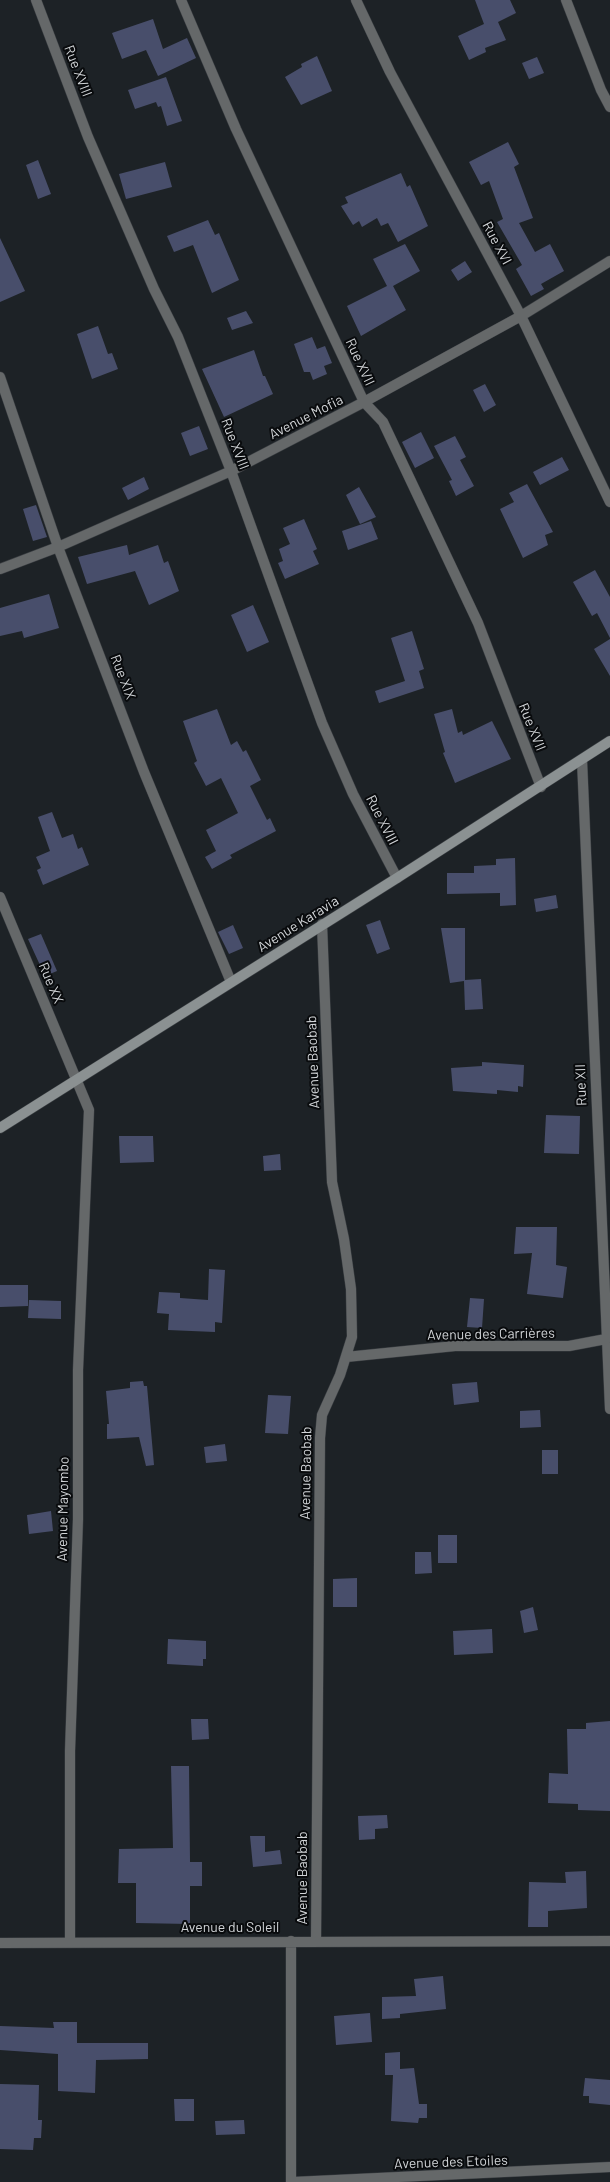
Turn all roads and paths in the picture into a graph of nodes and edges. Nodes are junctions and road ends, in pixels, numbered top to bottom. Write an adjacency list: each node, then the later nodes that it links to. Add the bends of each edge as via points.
1 (36, 0): 10 (street, Rue XVIII, via 88,137 178,337)
2 (181, 0): 9 (street, Rue XVII, via 236,129)
3 (356, 0): 7 (street, Rue XVI, via 390,72)
4 (566, 0): 5 (street)
5 (610, 107)
6 (610, 261): 7 (street, Avenue Mofia)
7 (521, 316): 9 (street, Avenue Mofia); 11 (street, Rue XVI)
8 (0, 377): 12 (street, Rue XIX)
9 (364, 402): 10 (street, Avenue Mofia); 16 (street, Rue XVII, via 383,422 478,623)
10 (231, 471): 12 (street, Avenue Mofia); 17 (street, Rue XVIII, via 322,724 353,794)
11 (610, 502)
12 (58, 546): 13 (street, Avenue Mofia); 20 (street, Rue XIX, via 144,772)
13 (0, 569)
14 (610, 741): 15 (street, Avenue Karavia)
15 (582, 760): 16 (street, Avenue Karavia); 23 (street, Rue XII)
16 (541, 787): 17 (street, Avenue Karavia)
17 (397, 878): 19 (street, Avenue Karavia)
18 (0, 897): 21 (street, Rue XX)
19 (322, 924): 20 (street, Avenue Karavia); 24 (street, Avenue Baobab, via 332,1182 351,1289 352,1337)
20 (231, 982): 21 (street, Avenue Karavia)
21 (78, 1079): 22 (street, Avenue Karavia); 30 (street, Avenue Mayombo, via 88,1110 78,1370 78,1520 70,1751)
22 (0, 1128)
23 (606, 1339): 24 (street, Avenue des Carrières, via 569,1346 455,1346); 25 (street, Rue XII)
24 (346, 1357): 28 (street, Avenue Baobab, via 322,1414 320,1438)
25 (609, 1369): 26 (street, Rue XII)
26 (610, 1409)
27 (291, 1941): 28 (street, Avenue du Soleil); 30 (street, Avenue du Soleil); 33 (street)
28 (316, 1941): 29 (street, Avenue du Soleil)
29 (610, 1941)
30 (70, 1942): 31 (street, Avenue du Soleil)
31 (0, 1943)
32 (610, 2167): 33 (street, Avenue des Etoiles)
33 (292, 2182)

